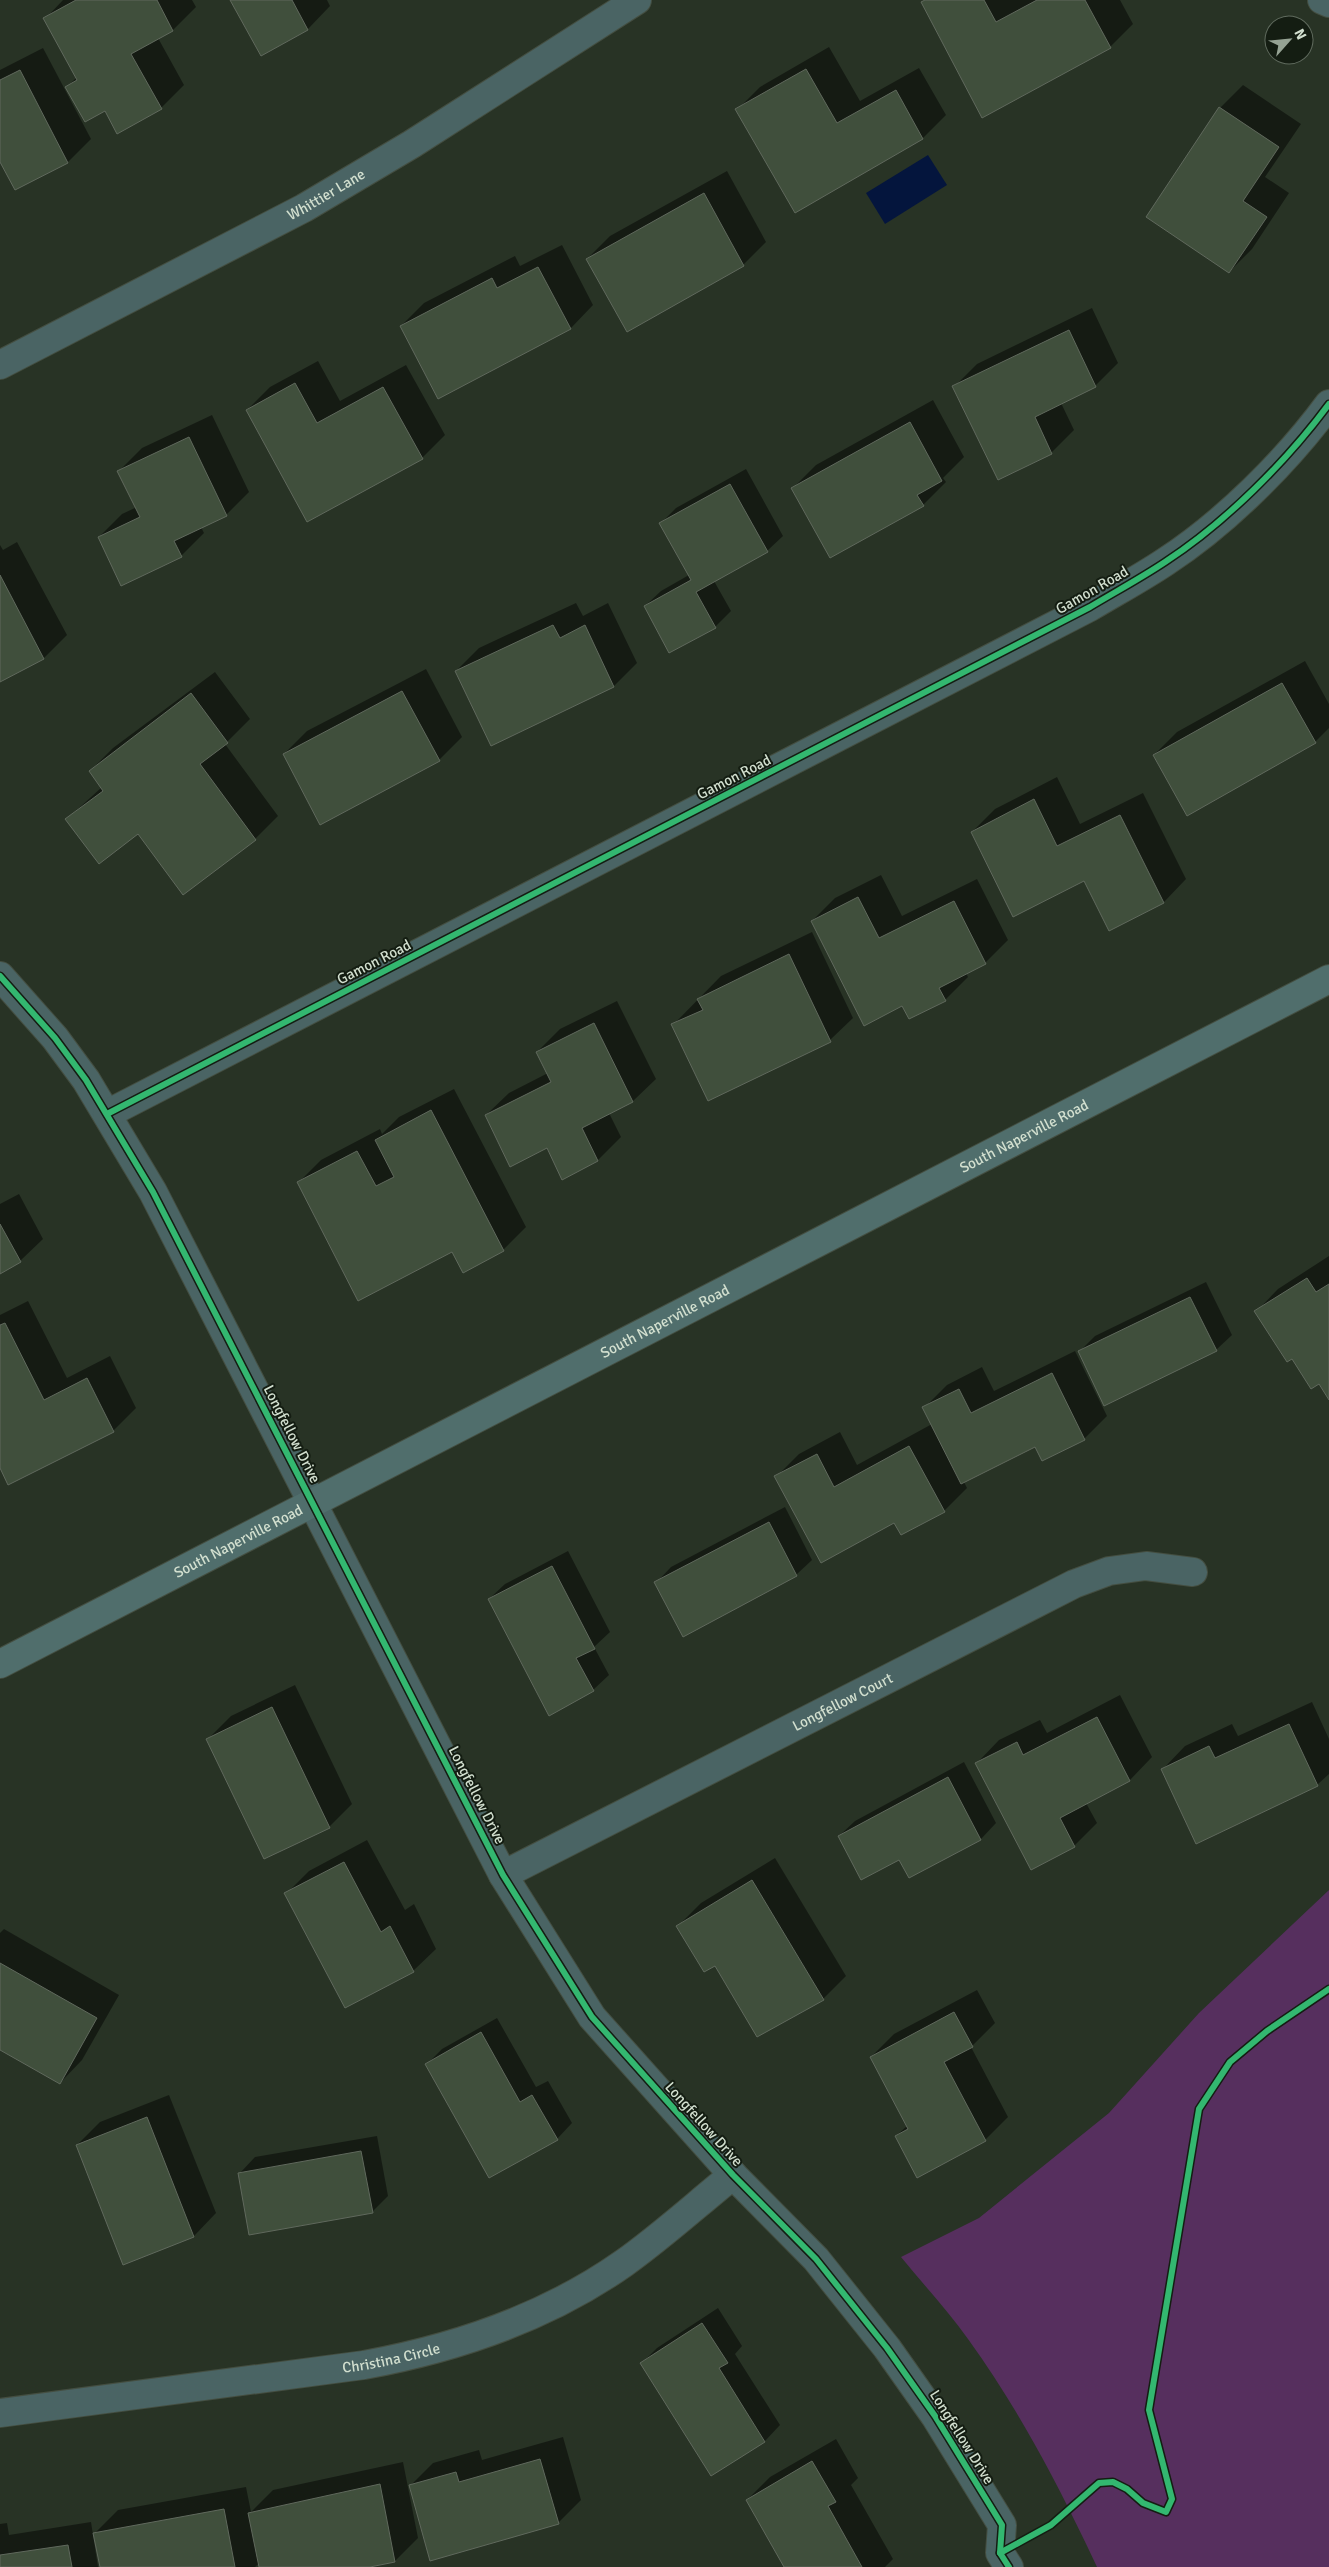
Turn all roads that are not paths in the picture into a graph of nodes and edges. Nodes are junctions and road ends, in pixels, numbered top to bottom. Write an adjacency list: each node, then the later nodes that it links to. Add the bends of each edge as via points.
1 (637, 0): 4 (street, Whittier Lane, via 412,144 304,208)
2 (1322, 0): 3 (street)
3 (1329, 4)
4 (0, 365)
5 (1329, 404): 8 (street, Gamon Road, via 1283,460 1206,532 1166,562 1090,607)
6 (0, 976): 8 (street, Longfellow Drive, via 55,1038)
7 (1329, 978): 9 (main road, South Naperville Road)
8 (107, 1114): 9 (street, Longfellow Drive, via 153,1192)
9 (314, 1503): 11 (main road, South Naperville Road); 12 (street, Longfellow Drive)
10 (1193, 1572): 12 (street, Longfellow Court, via 1146,1566 1109,1571 1074,1584)
11 (0, 1664)
12 (503, 1874): 13 (street, Longfellow Drive, via 592,2017)
13 (733, 2175): 14 (street, Christina Circle, via 624,2263 575,2293 512,2324 459,2343 414,2356 364,2365); 15 (street, Longfellow Drive, via 816,2259 887,2348 935,2416 1002,2525 1000,2553)
14 (0, 2413)
15 (1009, 2567)

